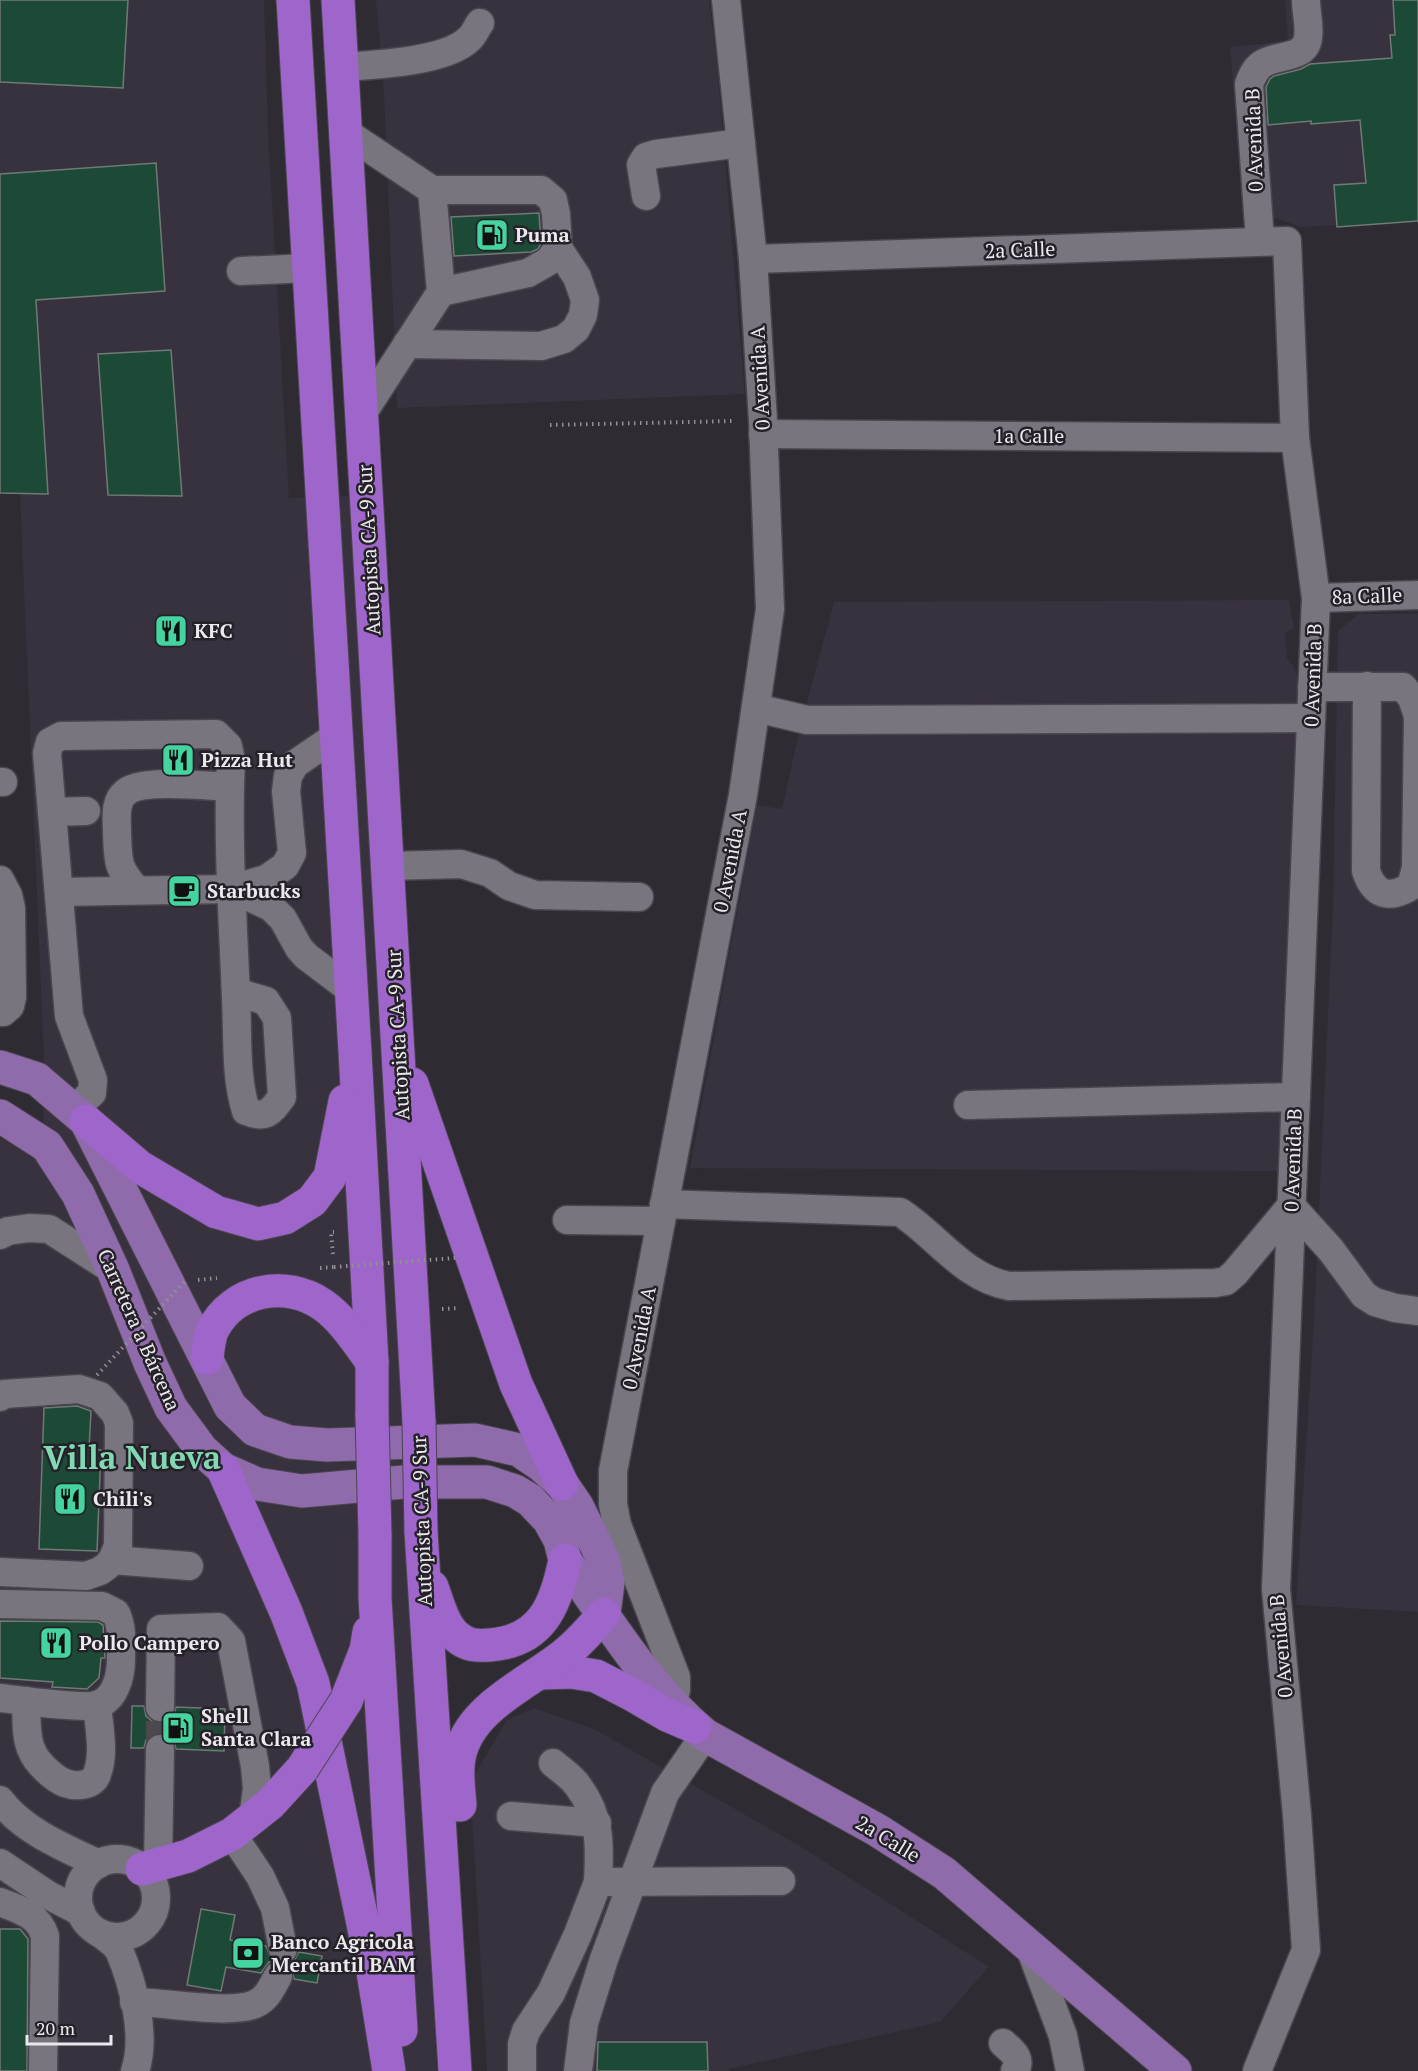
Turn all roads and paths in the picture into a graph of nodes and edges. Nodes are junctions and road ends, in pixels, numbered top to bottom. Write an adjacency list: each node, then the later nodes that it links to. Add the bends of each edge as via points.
1 (293, 0): 14 (highway)
2 (338, 0): 6 (highway, Autopista CA-9 Sur)
3 (726, 0): 8 (street, 0 Avenida A)
4 (1306, 0): 11 (street, 0 Avenida B, via 1306,45 1292,55 1262,63 1249,84)
5 (480, 23): 6 (street, via 471,38 447,52)
6 (341, 67): 7 (highway, Autopista CA-9 Sur)
7 (345, 132): 9 (street); 18 (highway, Autopista CA-9 Sur)
8 (741, 143): 10 (street, via 646,157 641,165); 13 (street, 0 Avenida A)
9 (432, 190): 12 (street, via 541,190 553,200); 16 (street)
10 (646, 196)
11 (1273, 241): 13 (street, 2a Calle); 21 (street, 0 Avenida B)
12 (558, 248): 16 (street, via 549,261 528,273); 17 (street, via 577,277 585,300 584,315 564,339 542,346)
13 (753, 258): 20 (street, 0 Avenida A)
14 (309, 268): 15 (street); 28 (highway)
15 (241, 271)
16 (441, 292): 17 (street)
17 (407, 344): 18 (street)
18 (362, 414): 32 (highway, Autopista CA-9 Sur)
19 (550, 425): 20 (path)
20 (763, 427): 21 (street, 1a Calle); 26 (street, 0 Avenida A, via 770,609)
21 (1295, 438): 23 (street, 0 Avenida B)
22 (1418, 595): 23 (street, 8a Calle)
23 (1316, 598): 25 (street, 0 Avenida B)
24 (1367, 686): 24 (street, via 1403,687 1418,716 1416,868 1411,886 1388,894 1375,890 1366,871); 25 (street)
25 (1312, 687): 27 (street, 0 Avenida B)
26 (756, 708): 27 (street, via 807,720); 49 (street, 0 Avenida A, via 743,795)
27 (1311, 718): 44 (street, 0 Avenida B)
28 (336, 736): 34 (street, via 295,764 288,776 291,853 285,866 266,879); 38 (highway)
29 (230, 787): 31 (street, via 228,746 216,734 61,736 50,742 47,753); 34 (street); 35 (street, via 147,784 124,793 117,807 119,865)
30 (86, 810): 31 (street)
31 (52, 812): 36 (street)
32 (388, 866): 37 (street, via 460,864 490,873 509,886 535,895); 41 (highway, Autopista CA-9 Sur)
33 (0, 880): 40 (street, via 11,908 12,997 10,1006)
34 (231, 889): 35 (street); 38 (street, via 271,907 283,919 298,948); 39 (street)
35 (137, 890): 36 (street)
36 (58, 892): 46 (street, via 69,1017 93,1080 92,1093)
37 (639, 897)
38 (351, 990): 42 (highway)
39 (236, 992)
40 (0, 1012)
41 (398, 1047): 62 (highway, via 516,1383); 63 (highway, Autopista CA-9 Sur, bridge)
42 (355, 1052): 46 (highway, via 330,1178 312,1201 285,1218 258,1224 216,1212 140,1167); 58 (highway)
43 (0, 1067): 46 (main road, via 38,1079)
44 (1296, 1097): 45 (street); 48 (street, 0 Avenida B)
45 (968, 1105)
46 (80, 1115): 57 (main road)
47 (0, 1116): 54 (main road, Carretera a Bárcena, via 47,1146 78,1194)
48 (1291, 1206): 49 (street, via 1226,1281 1009,1286 980,1276 900,1212); 56 (street, via 1331,1250 1364,1295 1395,1308); 108 (street, 0 Avenida B, via 1276,1589 1306,1950)
49 (663, 1212): 50 (street); 73 (street, 0 Avenida A, via 612,1493 617,1525 676,1677)
50 (567, 1220)
51 (0, 1235): 54 (street, via 28,1228 49,1229)
52 (455, 1258): 53 (path, bridge)
53 (334, 1267)
54 (113, 1270): 61 (main road, Carretera a Bárcena, via 171,1408 202,1450)
55 (185, 1281): 59 (path, bridge)
56 (1418, 1311)
57 (207, 1358): 58 (highway, via 211,1333 224,1312 250,1294 274,1290 296,1292 323,1305); 62 (main road, via 230,1406 255,1430 290,1442 327,1445 475,1440 519,1450)
58 (372, 1362): 68 (highway, bridge)
59 (98, 1375)
60 (0, 1397): 64 (street, via 79,1389 100,1396 108,1404 119,1423 119,1539)
61 (223, 1469): 65 (main road, Carretera a Bárcena, via 257,1484 302,1491 404,1482 487,1482 530,1500 555,1530); 100 (highway, via 313,1683 373,1972)
62 (562, 1484): 70 (main road, via 603,1559 608,1582)
63 (422, 1544): 65 (highway, via 443,1616 455,1636 472,1646 521,1638 544,1618 558,1590); 93 (highway, Autopista CA-9 Sur)
64 (112, 1560): 66 (street); 67 (street, via 100,1571 86,1576)
65 (565, 1560): 70 (main road, 2a Calle)
66 (189, 1566)
67 (0, 1572)
68 (375, 1598): 82 (highway, bridge, via 366,1650 346,1701 302,1768 270,1804); 101 (highway)
69 (0, 1604): 74 (street, via 102,1606 116,1613 121,1626 121,1674 111,1695)
70 (604, 1614): 71 (highway, via 567,1653); 73 (main road, 2a Calle)
71 (541, 1673): 76 (highway, via 596,1676); 93 (highway, via 500,1698 463,1743 458,1771 465,1872)
72 (13, 1699): 74 (street); 74 (street, via 33,1755 40,1764 64,1783 80,1785 97,1776 101,1755)
73 (672, 1703): 76 (main road, 2a Calle)
74 (97, 1705)
75 (160, 1707): 82 (street, via 161,1629 218,1627 231,1641 255,1766 256,1789)
76 (700, 1731): 86 (street, via 665,1793); 94 (main road, 2a Calle, via 877,1830 944,1873)
77 (160, 1749): 85 (street)
78 (553, 1763): 81 (street, via 577,1784)
79 (2, 1809): 84 (street)
80 (511, 1816): 81 (street)
81 (597, 1823): 88 (street)
82 (242, 1826): 85 (highway, via 188,1856); 96 (street, via 275,1908 281,1963 268,1995 255,2005 228,2008)
83 (0, 1863): 90 (street)
84 (99, 1864): 85 (street, via 121,1860); 90 (street, via 83,1880 78,1902)
85 (150, 1867): 91 (street, via 156,1901 147,1924)
86 (633, 1881): 87 (street); 88 (street); 104 (street, via 584,2023)
87 (782, 1881)
88 (598, 1882): 103 (street, via 551,1993 525,2031)
89 (0, 1902): 98 (street, via 34,1917 45,1936)
90 (81, 1912): 92 (street)
91 (137, 1932): 92 (street, via 113,1937); 95 (street, via 124,1946)
92 (101, 1934): 95 (street, via 114,1944)
93 (448, 1945): 102 (highway, Autopista CA-9 Sur)
94 (1029, 1945): 106 (street, via 1063,2036); 107 (main road, 2a Calle)
95 (122, 1958): 96 (street)
96 (134, 2002): 99 (street, via 140,2036)
97 (1003, 2043): 105 (street, via 1017,2057)
98 (43, 2071)
99 (135, 2071)
100 (389, 2071)
101 (404, 2071)
102 (455, 2071)
103 (522, 2071)
104 (578, 2071)
105 (1015, 2071)
106 (1070, 2071)
107 (1175, 2071)
108 (1257, 2071)

